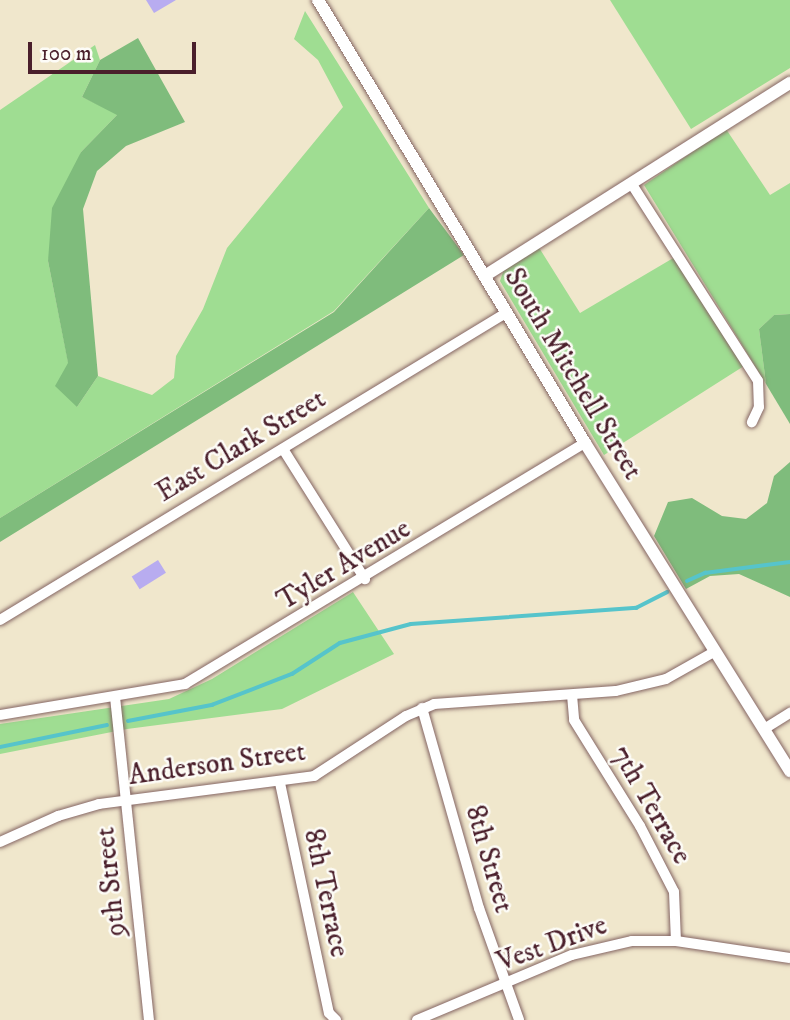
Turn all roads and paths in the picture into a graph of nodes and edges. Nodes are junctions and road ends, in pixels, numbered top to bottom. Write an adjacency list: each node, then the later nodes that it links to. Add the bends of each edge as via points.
1 (318, 0): 4 (street, South Mitchell Street)
2 (790, 83): 3 (street)
3 (631, 183): 4 (street); 6 (street, via 758,381 760,407)
4 (486, 275): 5 (street, South Mitchell Street)
5 (506, 313): 7 (street, South Mitchell Street); 8 (street, East Clark Street)
6 (752, 422)
7 (585, 443): 9 (street, Tyler Avenue); 11 (street, South Mitchell Street)
8 (283, 449): 9 (street); 10 (street, East Clark Street)
9 (365, 579): 13 (street, Tyler Avenue, via 185,684)
10 (0, 620)
11 (714, 652): 12 (street, Anderson Street, via 656,682); 17 (street, South Mitchell Street)
12 (572, 695): 14 (street, Anderson Street); 22 (street, 7th Terrace, via 574,720 640,826 674,892)
13 (115, 698): 16 (street); 20 (street, 9th Street)
14 (422, 708): 19 (street, Anderson Street, via 328,769); 24 (street, 8th Street)
15 (790, 713): 17 (street)
16 (0, 715)
17 (764, 729): 18 (street, South Mitchell Street)
18 (790, 771)
19 (280, 783): 20 (street, Anderson Street); 25 (street, 8th Terrace)
20 (126, 800): 21 (street, Anderson Street, via 58,816); 26 (street, 9th Street)
21 (0, 842)
22 (676, 941): 23 (street, Vest Drive); 24 (street, Vest Drive, via 610,944)
23 (790, 958)
24 (505, 984): 27 (street, Vest Drive); 28 (street, 8th Street)
25 (330, 1018)
26 (149, 1020)
27 (417, 1020)
28 (519, 1020)

